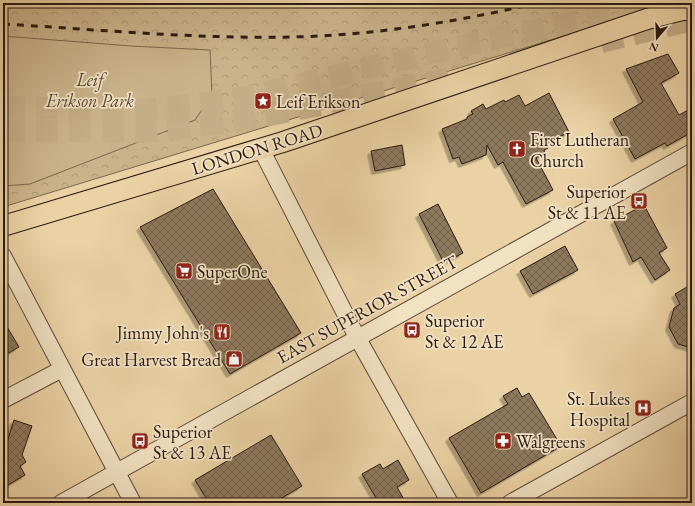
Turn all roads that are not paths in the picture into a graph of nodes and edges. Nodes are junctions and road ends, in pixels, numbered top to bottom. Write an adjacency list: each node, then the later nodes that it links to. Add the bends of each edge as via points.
1 (692, 10): 2 (main road, LONDON ROAD, via 647,19)
2 (261, 149): 4 (main road, LONDON ROAD); 6 (street)
3 (692, 152): 6 (street, EAST SUPERIOR STREET)
4 (3, 226)
5 (3, 256): 7 (street)
6 (357, 337): 10 (street, EAST SUPERIOR STREET); 13 (street)
7 (62, 369): 8 (street); 10 (street)
8 (3, 400)
9 (692, 402): 14 (street)
10 (117, 471): 11 (street, EAST SUPERIOR STREET); 12 (street)
11 (61, 503)
12 (134, 503)
13 (450, 503)
14 (510, 503)

